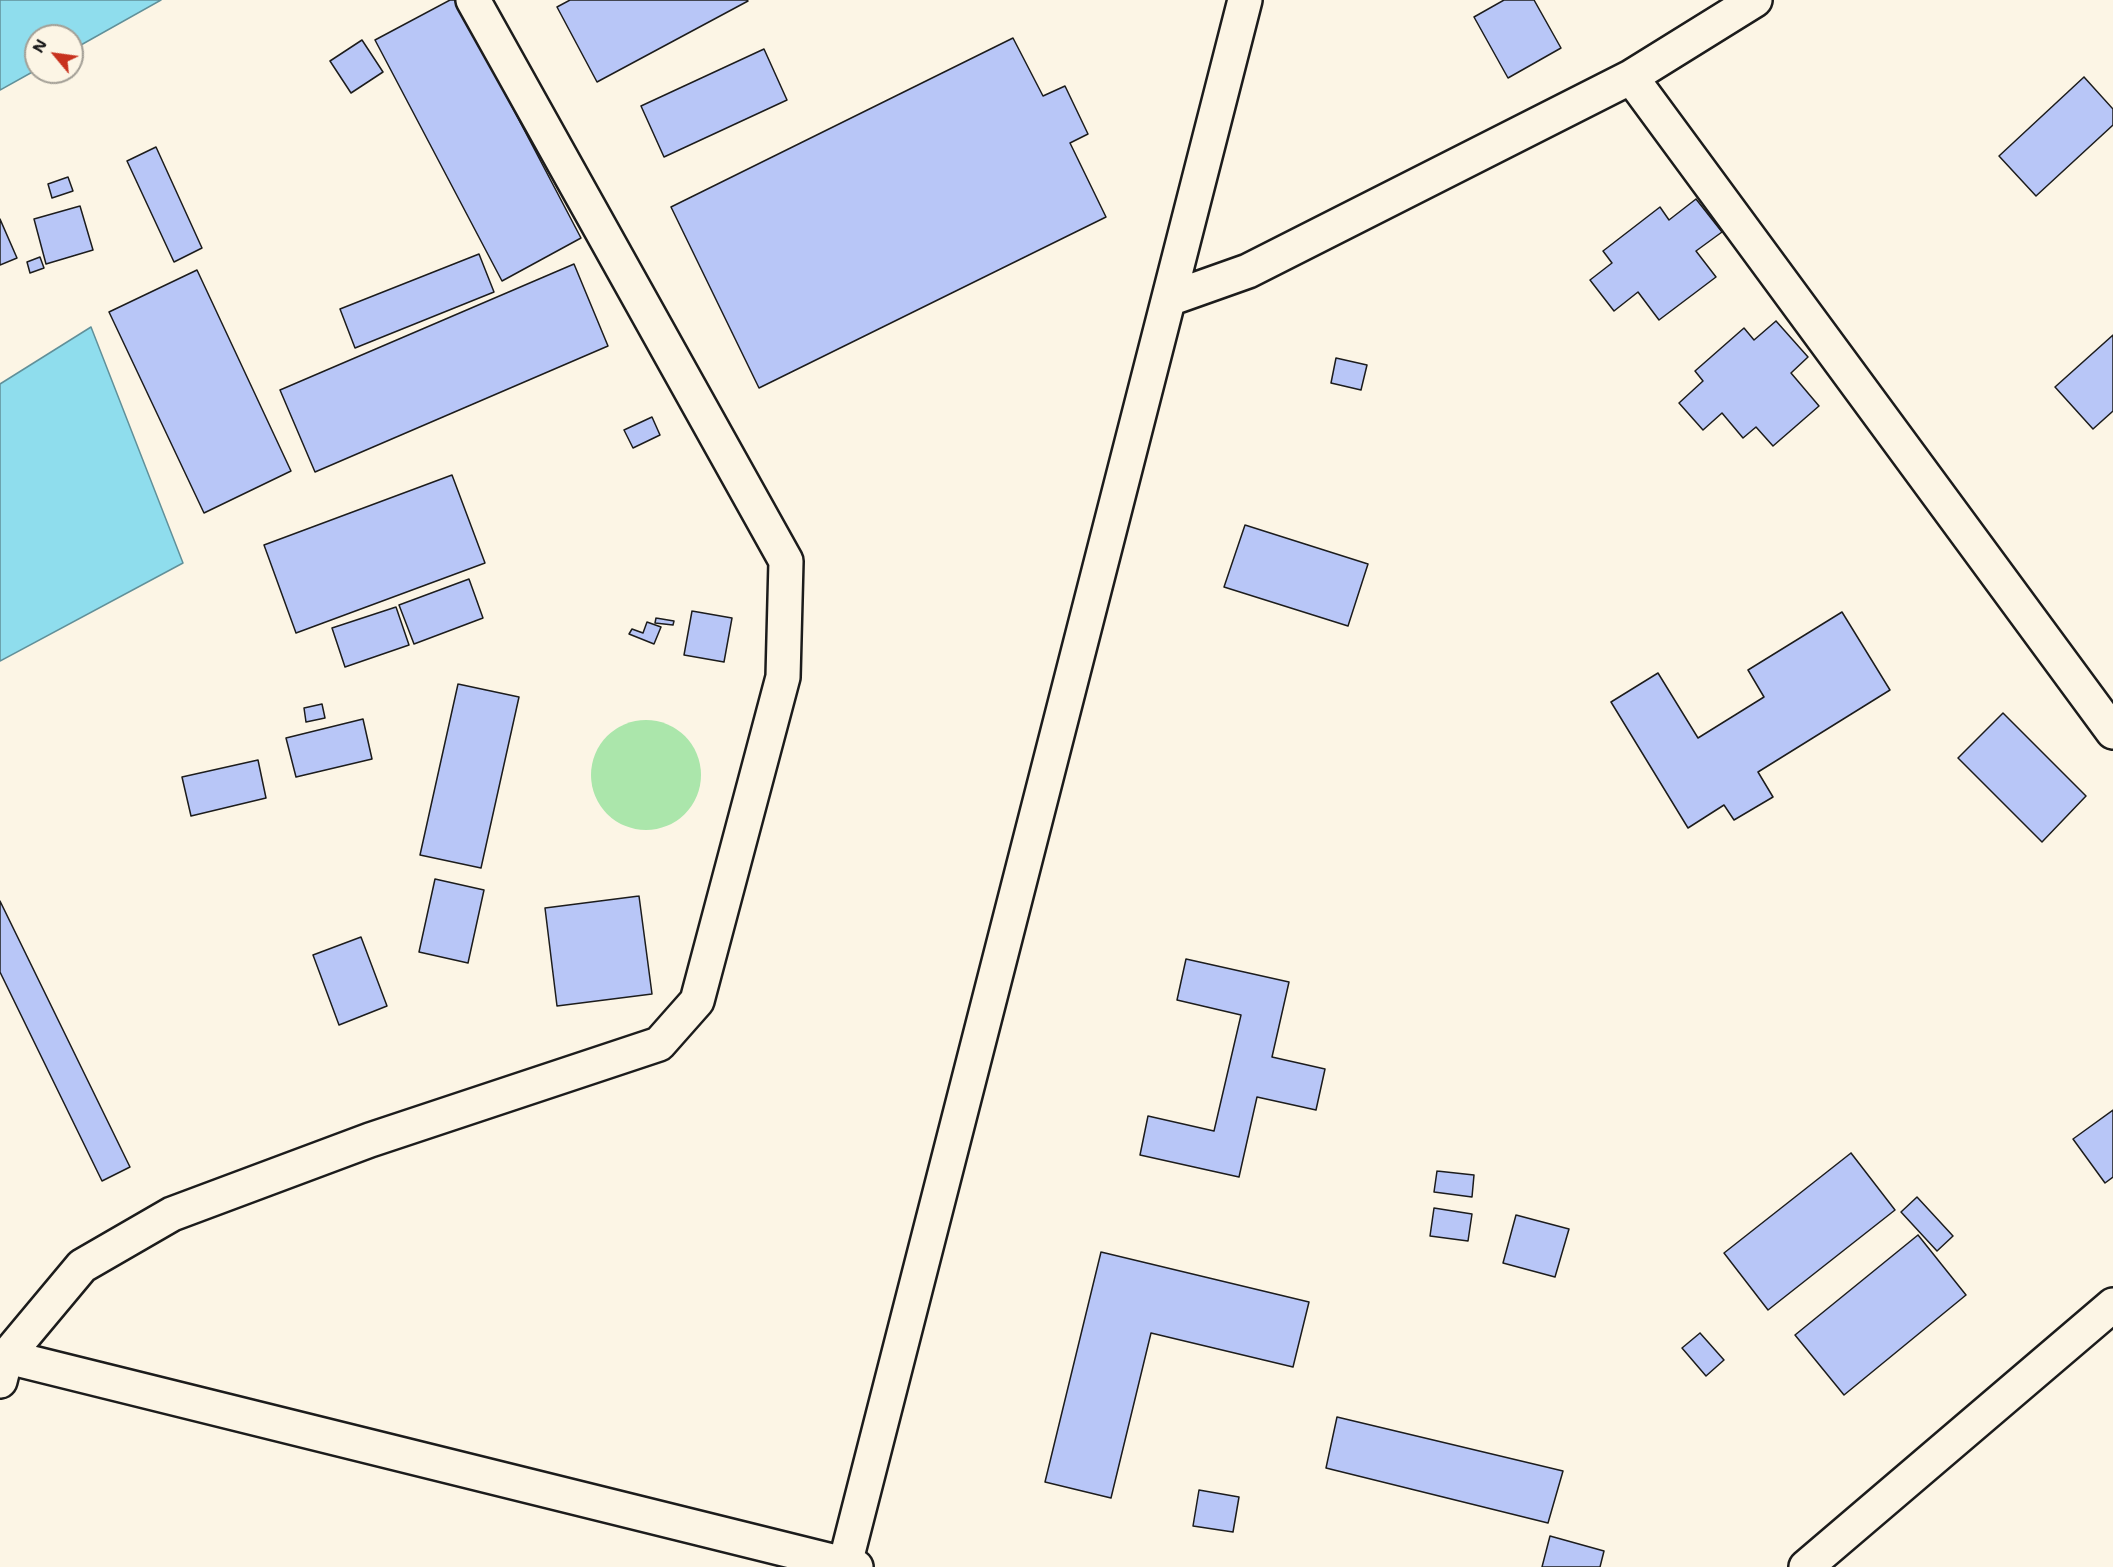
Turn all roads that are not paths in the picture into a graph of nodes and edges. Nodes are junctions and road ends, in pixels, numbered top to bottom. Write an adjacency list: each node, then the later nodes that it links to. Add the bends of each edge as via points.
1 (473, 0): 8 (street, via 786,561 783,677 698,1001 659,1044 370,1140 172,1214 82,1266)
2 (1245, 0): 5 (street)
3 (1755, 0): 4 (street)
4 (1630, 77): 5 (street, via 1248,271); 6 (street)
5 (1169, 299): 9 (street)
6 (2113, 732)
7 (2113, 1305): 10 (street)
8 (2, 1364): 9 (street)
9 (851, 1566)
10 (1806, 1567)

